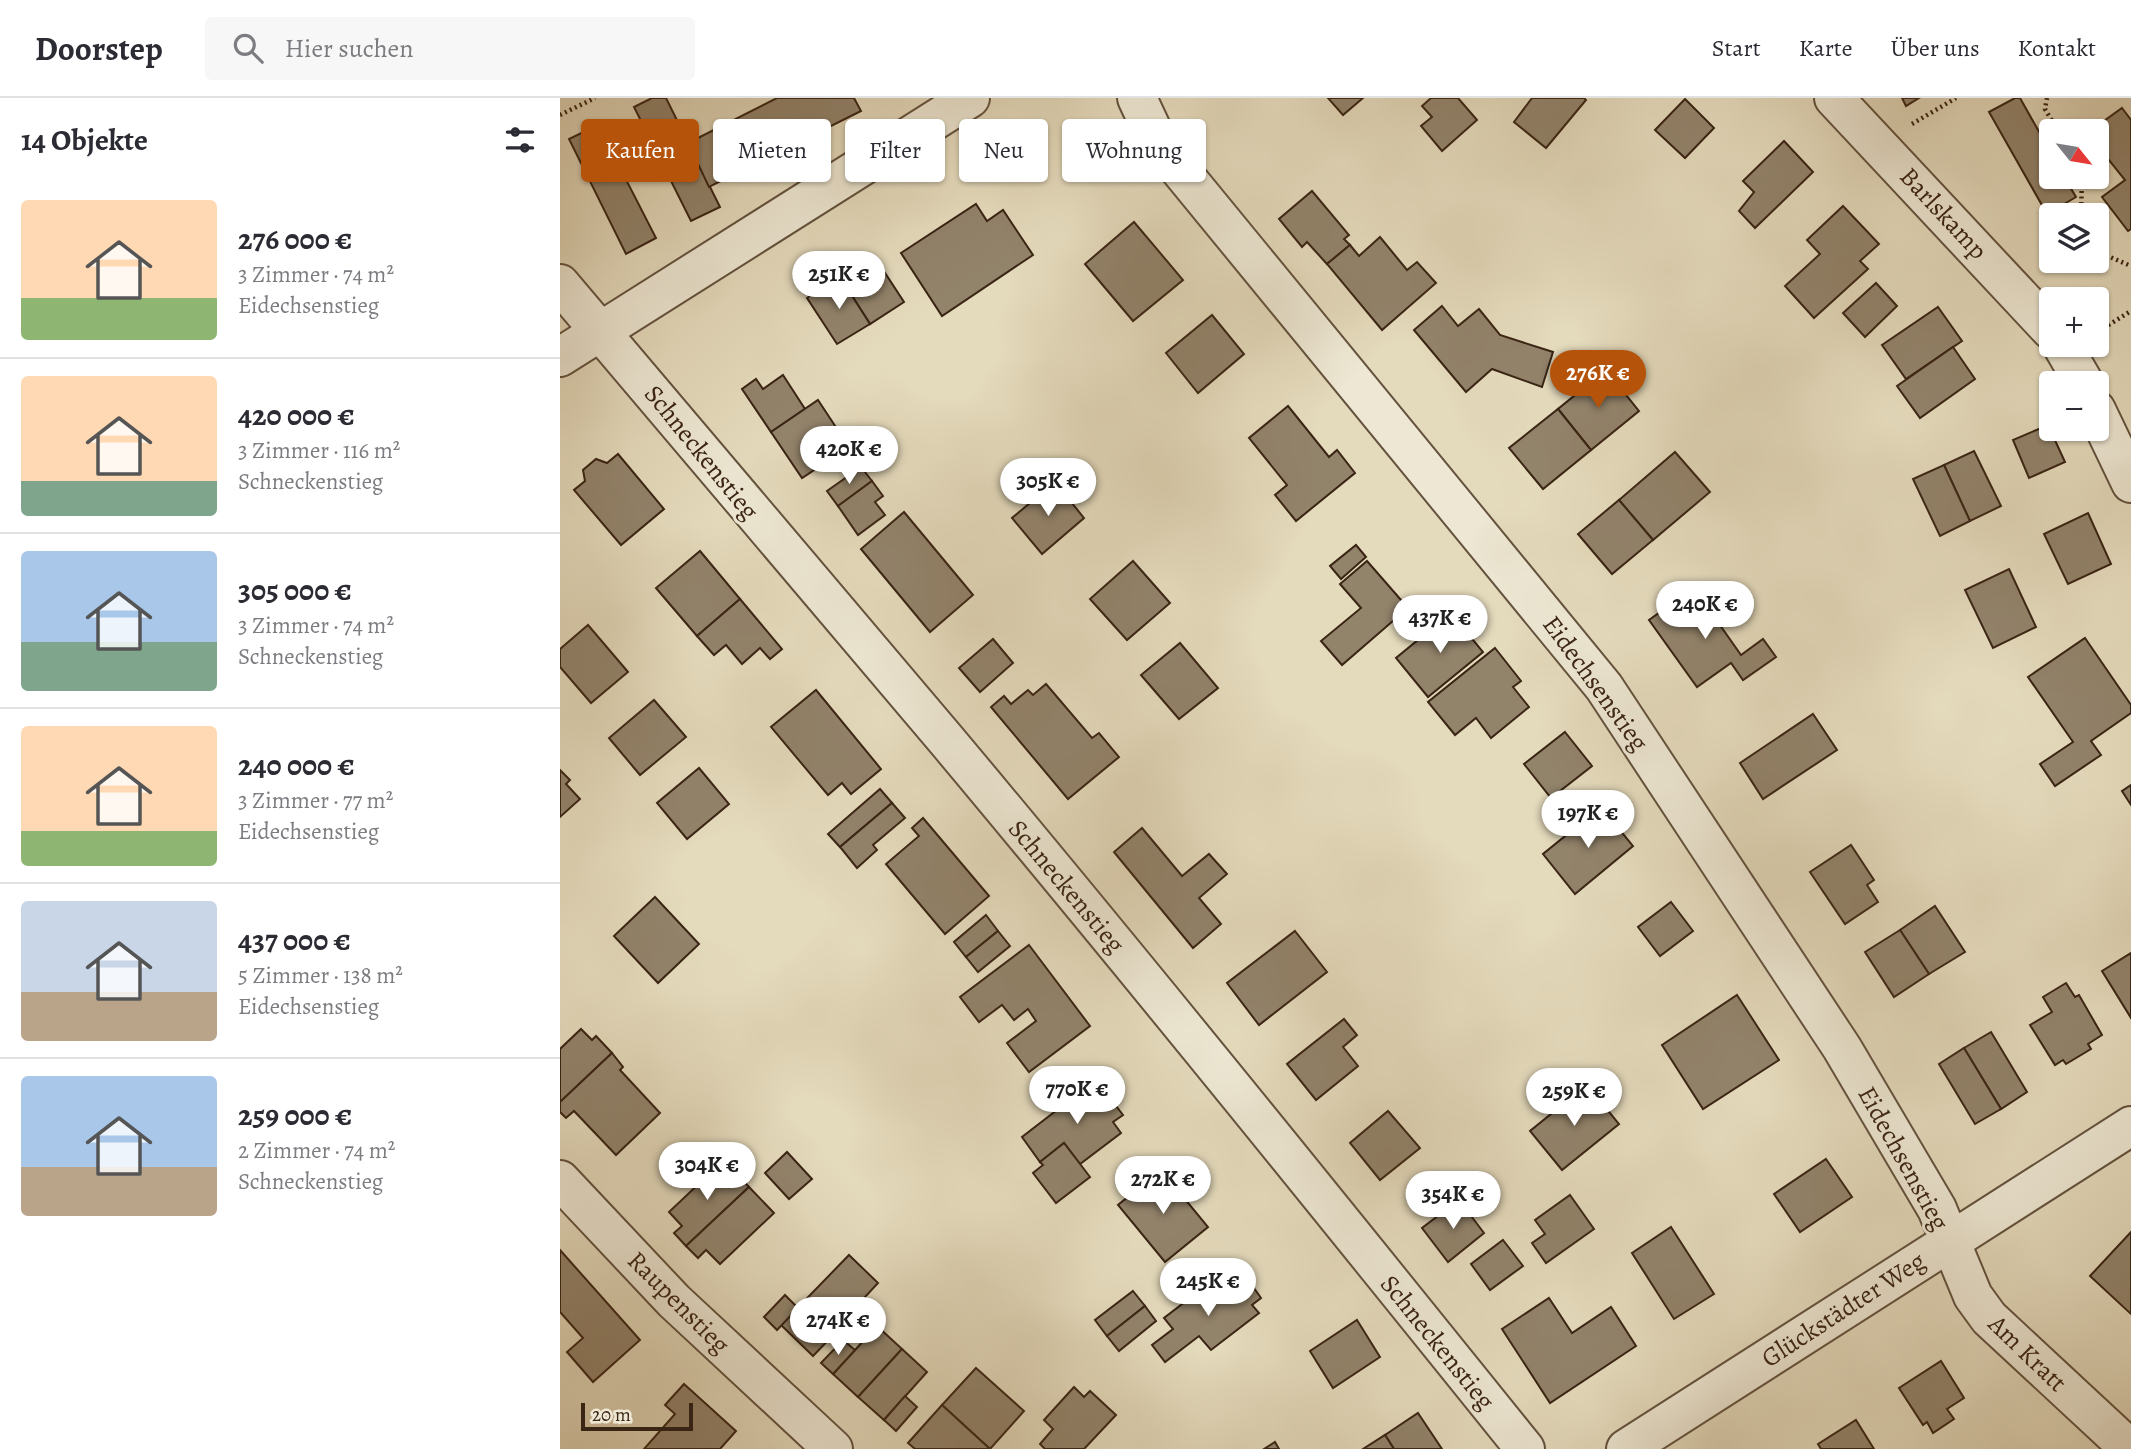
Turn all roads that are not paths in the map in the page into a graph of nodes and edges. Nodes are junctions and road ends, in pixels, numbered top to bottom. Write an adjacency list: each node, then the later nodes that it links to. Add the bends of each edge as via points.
1 (970, 98): 6 (street)
2 (1137, 98): 12 (street, Eidechsenstieg, via 1158,143 1604,687 1842,1048 1937,1209)
3 (1834, 98): 5 (street, Barlskamp)
4 (560, 284): 6 (street, Schneckenstieg)
5 (2039, 317)
6 (599, 331): 7 (street); 14 (street, Schneckenstieg, via 1058,875)
7 (560, 357)
8 (2109, 437): 9 (street)
9 (2131, 483)
10 (2131, 1126): 12 (street, Glückstädter Weg)
11 (560, 1180): 13 (street, Raupenstieg, via 674,1301)
12 (1950, 1241): 15 (street, Glückstädter Weg); 16 (street, Am Kratt, via 1973,1296 1989,1318)
13 (833, 1449)
14 (1525, 1449)
15 (1626, 1449)
16 (2130, 1449)

